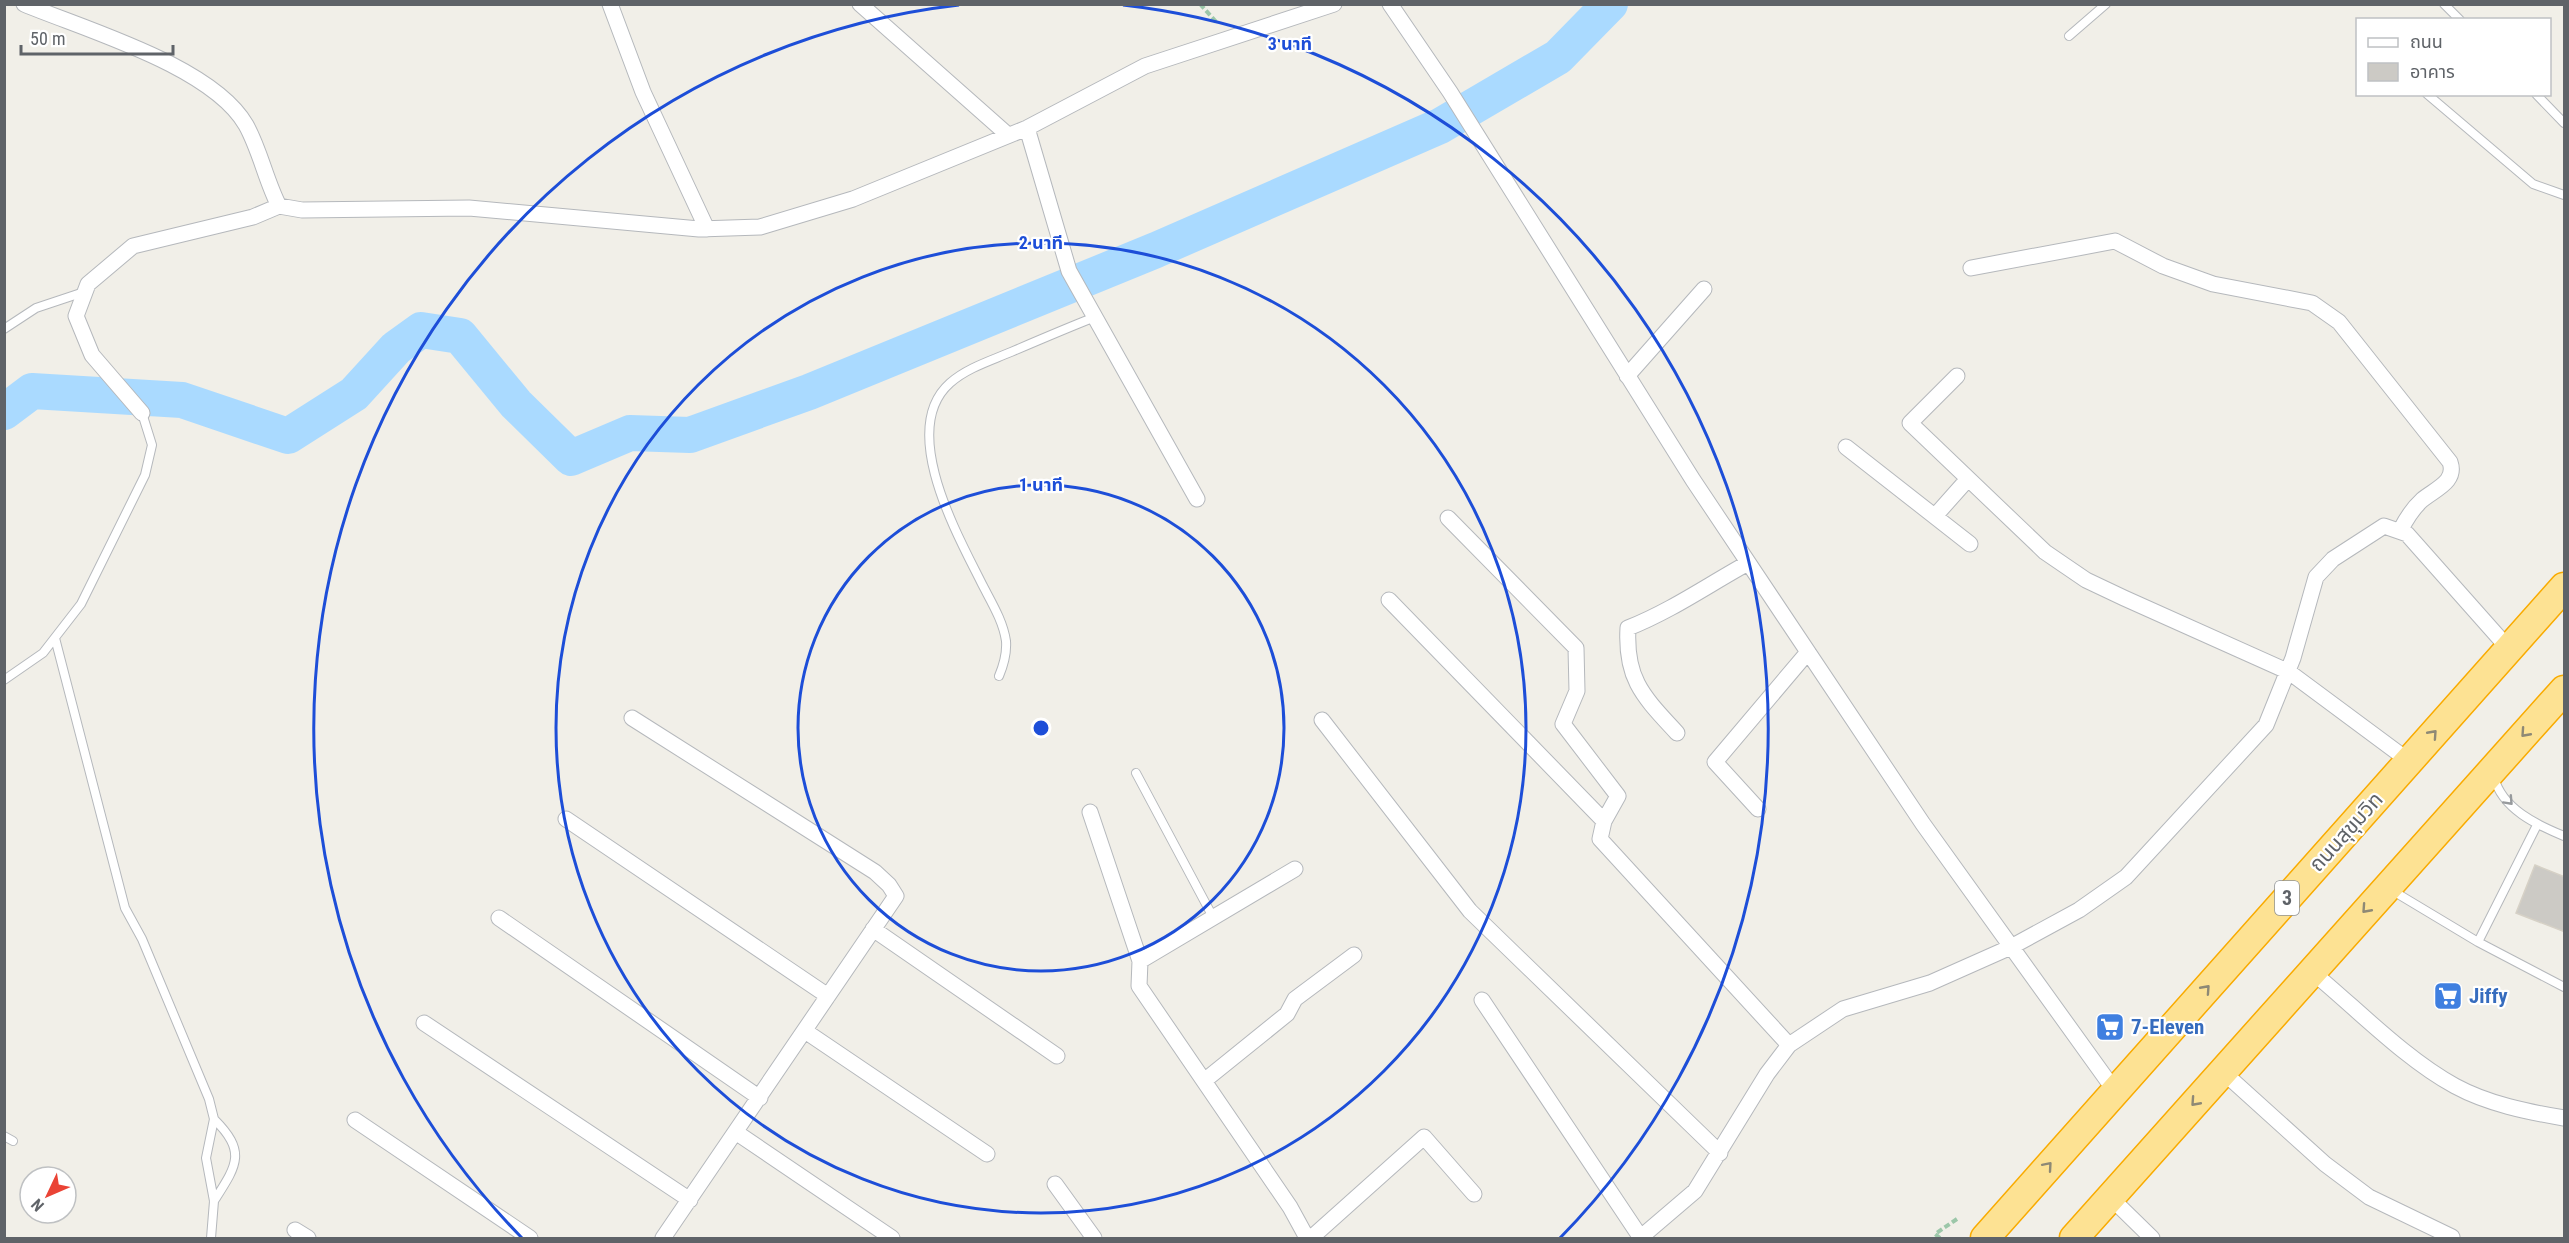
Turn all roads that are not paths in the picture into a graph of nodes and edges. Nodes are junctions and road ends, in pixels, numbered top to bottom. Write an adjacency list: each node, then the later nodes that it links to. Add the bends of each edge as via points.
1 (24, 4): 16 (street, via 176,66 218,93 246,125)
2 (610, 4): 17 (street, via 643,92)
3 (860, 4): 14 (street)
4 (1334, 4): 13 (street, via 1145,66)
5 (1390, 4): 23 (street, via 1450,92)
6 (2106, 4): 9 (lane)
7 (2445, 5): 8 (lane)
8 (2458, 18)
9 (2069, 36)
10 (2429, 96): 15 (lane, via 2533,184)
11 (2538, 96): 12 (lane)
12 (2565, 123)
13 (1027, 128): 14 (street); 21 (street, via 1070,271)
14 (1008, 135): 17 (street, via 853,200 760,227)
15 (2565, 195)
16 (279, 206): 17 (street, via 302,210 469,208); 20 (street, via 253,217 133,246 88,284)
17 (707, 229)
18 (1971, 268): 31 (street, via 2115,241 2163,266 2213,284 2312,303 2339,322 2450,462 2451,478 2421,501)
19 (1704, 289): 23 (street)
20 (85, 291): 22 (lane, via 36,308); 25 (street, via 76,316 92,355)
21 (1095, 317): 28 (street); 40 (lane, via 972,369 949,384 935,404 929,449 960,539 1006,640 1006,658)
22 (4, 329)
23 (1628, 376): 33 (street)
24 (1957, 376): 27 (street, via 1910,423)
25 (142, 413): 36 (lane, via 152,446 145,475 81,604)
26 (1846, 447): 29 (street)
27 (1967, 480): 29 (street); 39 (street, via 2045,552 2086,580)
28 (1197, 499)
29 (1935, 516): 32 (street)
30 (1448, 518): 52 (street, via 1576,648 1577,691 1563,724 1618,796)
31 (2400, 531): 37 (street, via 2408,534); 39 (street, via 2384,526 2333,559 2316,577)
32 (1970, 544)
33 (1749, 563): 38 (street); 45 (street, via 1664,614 1628,628 1627,656 1642,694)
34 (2565, 587): 37 (highway, ถนนสุขุมวิท / 3)
35 (1389, 600): 52 (street)
36 (55, 638): 41 (lane, via 43,653); 77 (lane, via 125,908 142,939)
37 (2509, 649): 46 (highway, ถนนสุขุมวิท / 3, one-way to 37)
38 (1808, 652): 49 (street, via 1715,762); 61 (street)
39 (2289, 672): 46 (street); 61 (street, via 2266,725 2126,877 2079,910)
40 (999, 676)
41 (4, 680)
42 (2565, 690): 47 (highway, one-way to 47)
43 (632, 718): 59 (street, via 889,885 896,896)
44 (1322, 720): 82 (street, via 1470,911)
45 (1677, 733)
46 (2409, 761): 74 (highway, ถนนสุขุมวิท / 3, one-way to 46)
47 (2493, 769): 53 (lane, one-way to 53, via 2497,786 2509,803); 56 (highway)
48 (1136, 773): 58 (lane)
49 (1758, 809)
50 (1090, 812): 63 (street)
51 (566, 819): 66 (street)
52 (1604, 821): 70 (street, via 1600,839)
53 (2537, 825): 54 (lane); 60 (lane)
54 (2565, 836)
55 (1295, 869): 58 (street)
56 (2386, 887): 60 (lane); 64 (highway, one-way to 64)
57 (499, 918): 75 (street)
58 (1214, 919): 63 (street)
59 (873, 929): 66 (street); 71 (street)
60 (2478, 942): 65 (lane)
61 (2011, 947): 70 (street, via 1930,983 1843,1009); 74 (street)
62 (1354, 955): 73 (street, via 1295,999 1287,1014)
63 (1140, 961): 73 (street, via 1139,986)
64 (2311, 971): 72 (highway); 76 (street, via 2416,1059 2454,1085 2483,1099)
65 (2565, 987)
66 (828, 996): 69 (street)
67 (1482, 1000): 91 (street)
68 (424, 1023): 87 (street)
69 (805, 1031): 75 (street); 83 (street)
70 (1789, 1046): 82 (street, via 1767,1074)
71 (1057, 1056)
72 (2222, 1071): 86 (highway, one-way to 86); 90 (street, via 2325,1164 2369,1197)
73 (1204, 1081): 96 (street)
74 (2115, 1091): 97 (highway, ถนนสุขุมวิท / 3, one-way to 74)
75 (760, 1098): 79 (street)
76 (2565, 1118)
77 (214, 1119): 88 (lane, via 206,1158); 88 (lane, via 231,1137 235,1152 232,1174)
78 (355, 1120): 93 (street)
79 (737, 1133): 87 (street); 94 (street)
80 (4, 1136): 81 (lane)
81 (13, 1141)
82 (1720, 1153): 91 (street, via 1695,1191)
83 (987, 1154)
84 (1055, 1184): 95 (street)
85 (1474, 1194): 96 (street, via 1424,1137)
86 (2110, 1197): 98 (highway); 99 (street)
87 (690, 1200): 89 (street)
88 (214, 1202): 92 (lane)
89 (667, 1237)
90 (2452, 1237)
91 (1641, 1238)
92 (211, 1239)
93 (530, 1239)
94 (892, 1239)
95 (1094, 1239)
96 (1309, 1239)
97 (1985, 1239)
98 (2074, 1239)
99 (2152, 1239)

